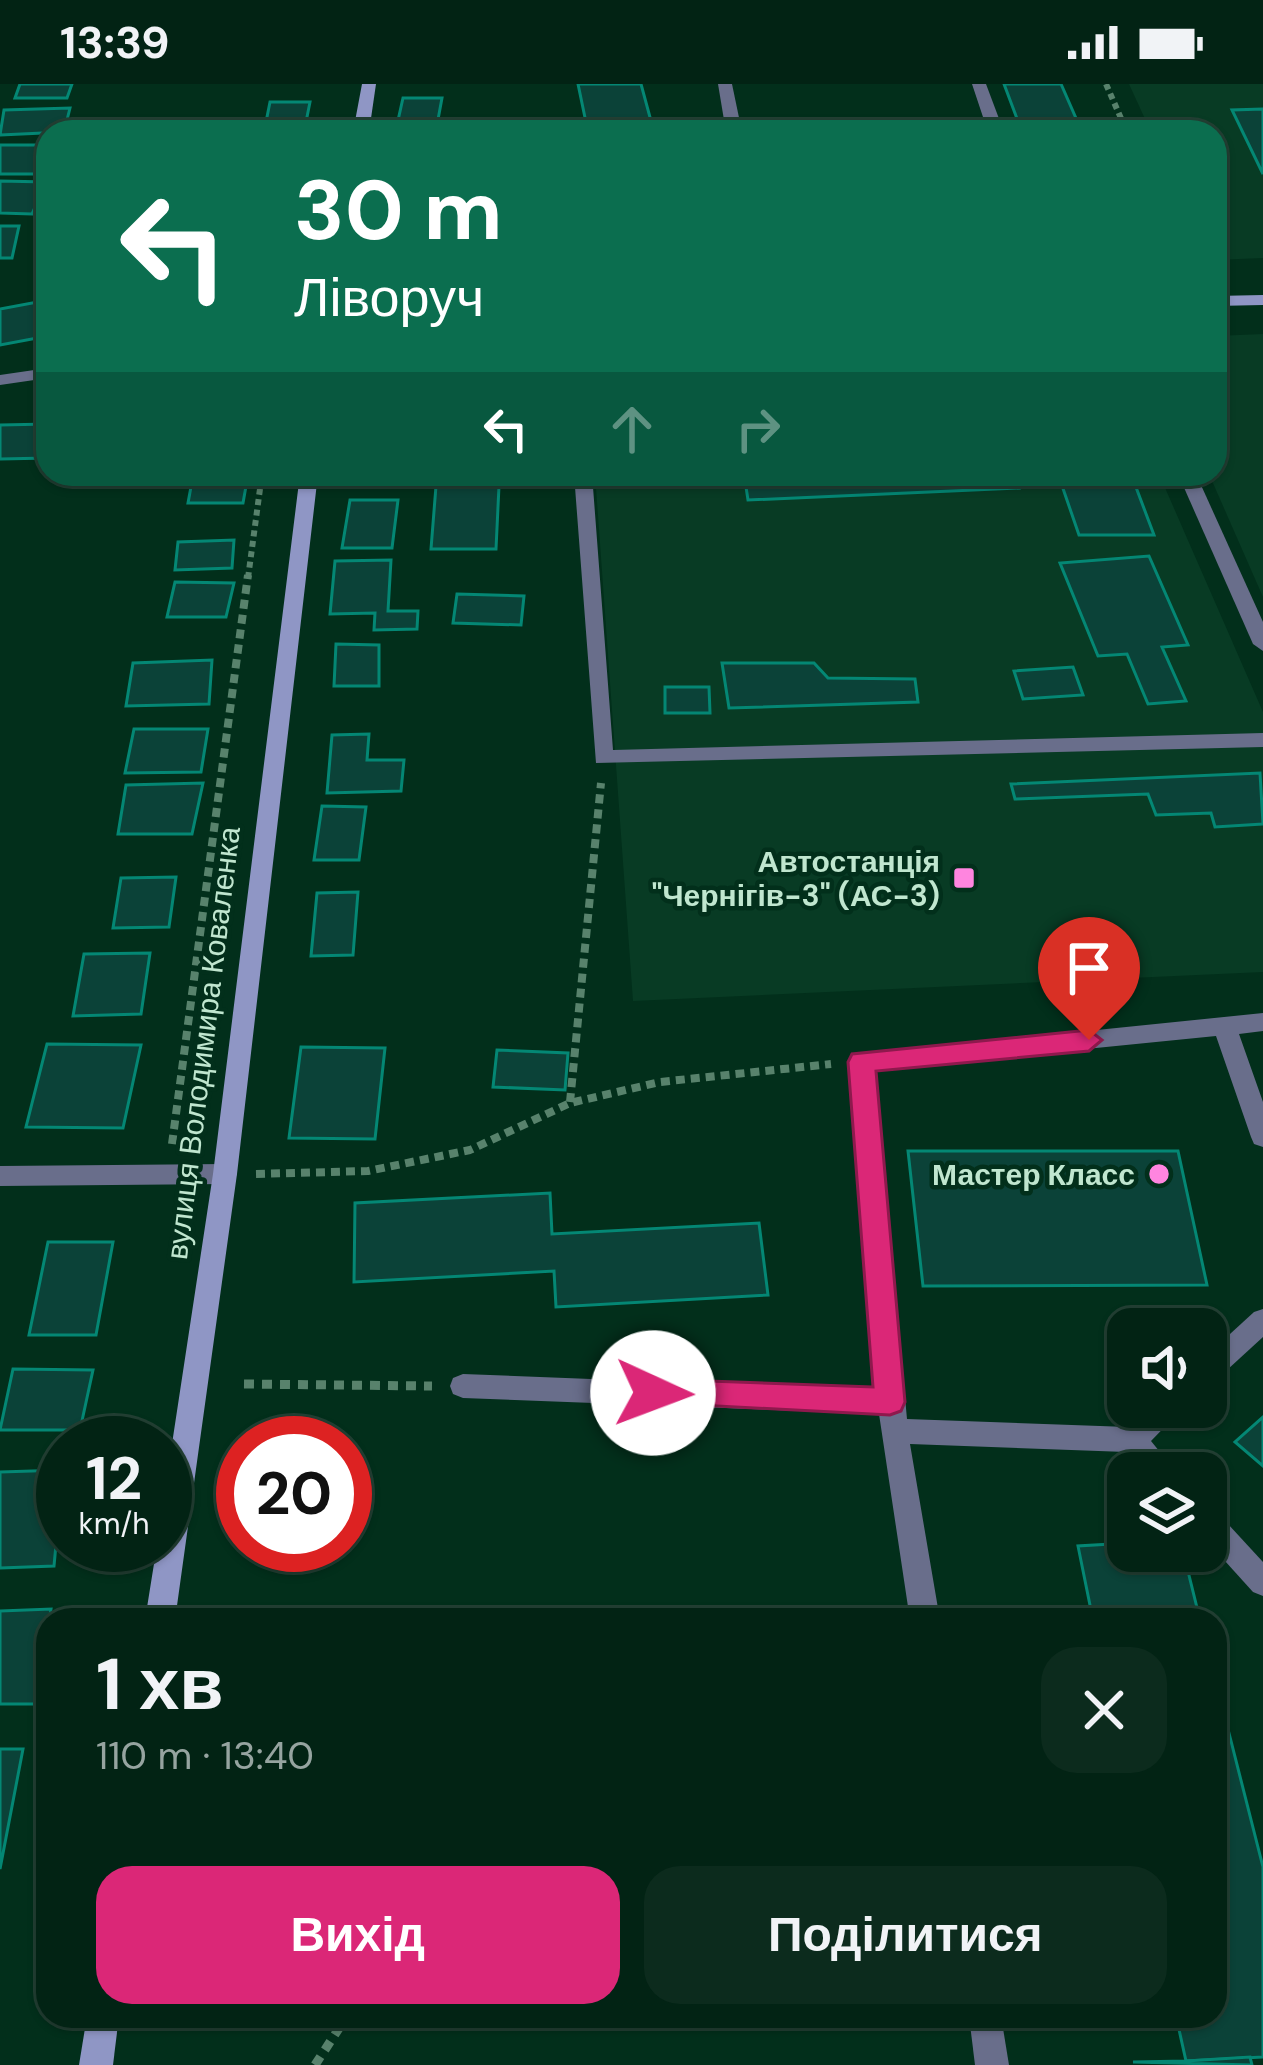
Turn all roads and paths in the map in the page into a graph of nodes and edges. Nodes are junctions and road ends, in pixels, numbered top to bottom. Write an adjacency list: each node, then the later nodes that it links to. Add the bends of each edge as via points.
1 (369, 84): 5 (street)
2 (725, 84): 6 (street)
3 (979, 84): 7 (street)
4 (1106, 84): 8 (path)
5 (363, 120)
6 (732, 120)
7 (992, 120)
8 (1122, 120)
9 (1263, 300): 10 (street)
10 (1227, 301)
11 (36, 375): 12 (street)
12 (0, 380)
13 (260, 486): 26 (path)
14 (308, 486): 25 (street, вулиця Володимира Коваленка)
15 (584, 486): 19 (street)
16 (1192, 486): 17 (street)
17 (1263, 644)
18 (1263, 740): 19 (street)
19 (604, 758): 23 (path)
20 (1263, 1022): 21 (street)
21 (1225, 1028): 22 (street); 24 (street)
22 (862, 1062): 23 (path, via 660,1082); 32 (street)
23 (570, 1103): 25 (path, via 470,1150 368,1171)
24 (1263, 1137)
25 (225, 1174): 26 (street); 39 (street, вулиця Володимира Коваленка)
26 (168, 1175): 27 (street)
27 (0, 1176)
28 (1263, 1320): 29 (street)
29 (1227, 1353)
30 (244, 1384): 31 (path)
31 (463, 1386): 32 (street)
32 (890, 1402): 34 (street)
33 (1146, 1428): 35 (street)
34 (894, 1431): 35 (street); 40 (street)
35 (1133, 1440): 36 (street)
36 (1144, 1452)
37 (1227, 1543): 38 (street)
38 (1263, 1582)
39 (162, 1608)
40 (923, 1608)
41 (101, 2028): 44 (street)
42 (339, 2028): 45 (path)
43 (987, 2028): 46 (street)
44 (96, 2065)
45 (315, 2065)
46 (992, 2065)

